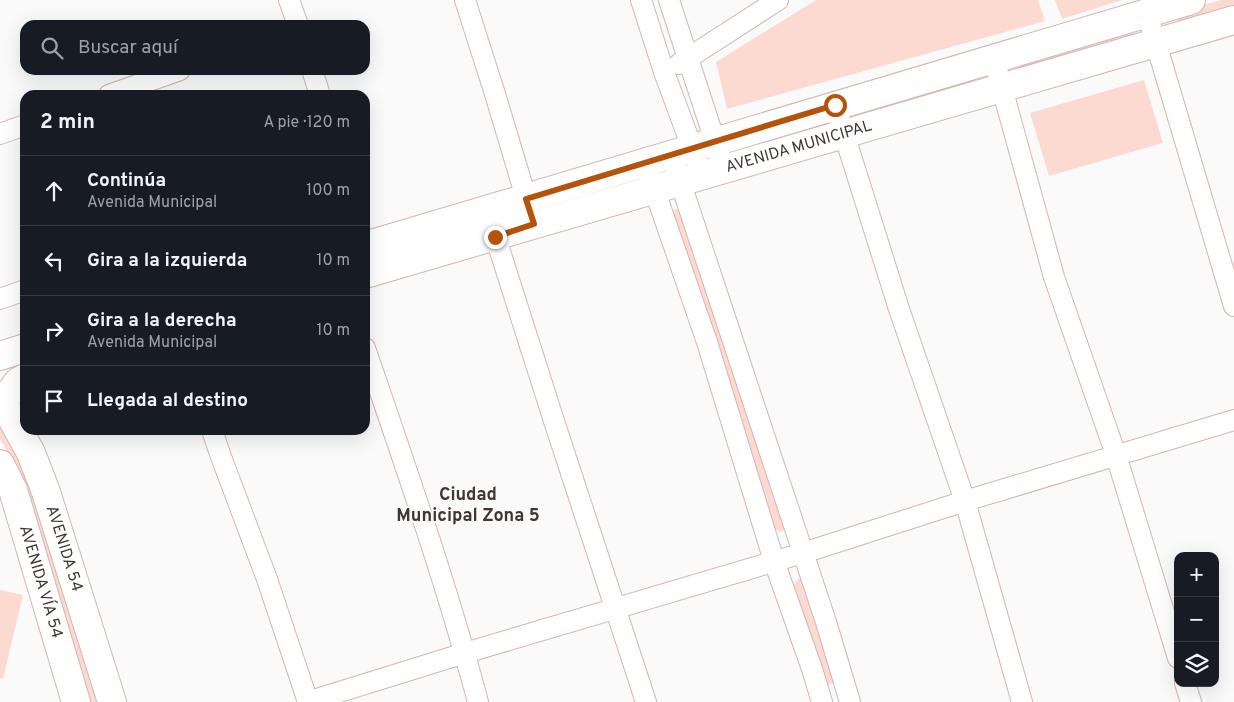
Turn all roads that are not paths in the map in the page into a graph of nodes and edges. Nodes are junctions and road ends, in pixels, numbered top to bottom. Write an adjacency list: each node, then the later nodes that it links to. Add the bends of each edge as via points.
1 (289, 0): 8 (street)
2 (465, 0): 27 (street)
3 (641, 0): 13 (street)
4 (669, 0): 11 (street)
5 (778, 0): 11 (street)
6 (1191, 0): 7 (street, AVENIDA MUNICIPAL)
7 (1147, 14): 10 (street); 12 (street, AVENIDA MUNICIPAL)
8 (296, 20)
9 (1234, 20): 10 (street, AVENIDA MUNICIPAL)
10 (1156, 44): 16 (street, AVENIDA MUNICIPAL); 35 (street)
11 (689, 58): 13 (street); 23 (street)
12 (994, 59): 16 (street); 19 (street, AVENIDA MUNICIPAL)
13 (664, 72): 23 (street)
14 (166, 75): 17 (street)
15 (314, 75): 18 (street)
16 (1003, 86): 21 (street, AVENIDA MUNICIPAL); 45 (street, via 1054,277)
17 (123, 90)
18 (318, 90)
19 (835, 105): 21 (street); 23 (street, AVENIDA MUNICIPAL)
20 (20, 127): 22 (street)
21 (843, 133): 25 (street, AVENIDA MUNICIPAL); 47 (street)
22 (0, 134)
23 (693, 148): 24 (street, AVENIDA MUNICIPAL); 25 (street); 25 (street)
24 (646, 163): 26 (street); 27 (street, AVENIDA MUNICIPAL)
25 (702, 176): 26 (street, AVENIDA MUNICIPAL); 48 (street)
26 (654, 190): 29 (street, AVENIDA MUNICIPAL); 49 (street, via 707,342)
27 (526, 199): 28 (street, AVENIDA MUNICIPAL); 29 (street)
28 (487, 210): 30 (street); 31 (street, AVENIDA MUNICIPAL)
29 (534, 224): 30 (street, AVENIDA MUNICIPAL)
30 (495, 237): 32 (street, AVENIDA MUNICIPAL); 50 (street)
31 (370, 244)
32 (370, 273)
33 (20, 292): 34 (street)
34 (0, 299)
35 (1234, 306)
36 (20, 350): 37 (street)
37 (0, 356)
38 (370, 363): 52 (street)
39 (20, 381): 40 (street)
40 (1, 402): 42 (street, AVENIDA 54)
41 (1234, 420): 45 (street)
42 (20, 434)
43 (20, 435): 55 (street, AVENIDA 54, via 46,492)
44 (214, 435): 56 (street, via 267,579)
45 (1116, 455): 47 (street); 51 (street)
46 (0, 464): 54 (street, AVENIDA VÍA 54, via 13,490)
47 (965, 501): 48 (street); 61 (street)
48 (803, 553): 49 (street); 60 (street)
49 (774, 561): 50 (street); 59 (street)
50 (616, 608): 52 (street); 58 (street)
51 (1174, 645)
52 (465, 653): 56 (street); 57 (street)
53 (1186, 687): 62 (street)
54 (76, 702)
55 (112, 702)
56 (307, 702)
57 (478, 702)
58 (646, 702)
59 (822, 702)
60 (850, 702)
61 (1022, 702)
62 (1191, 702)

